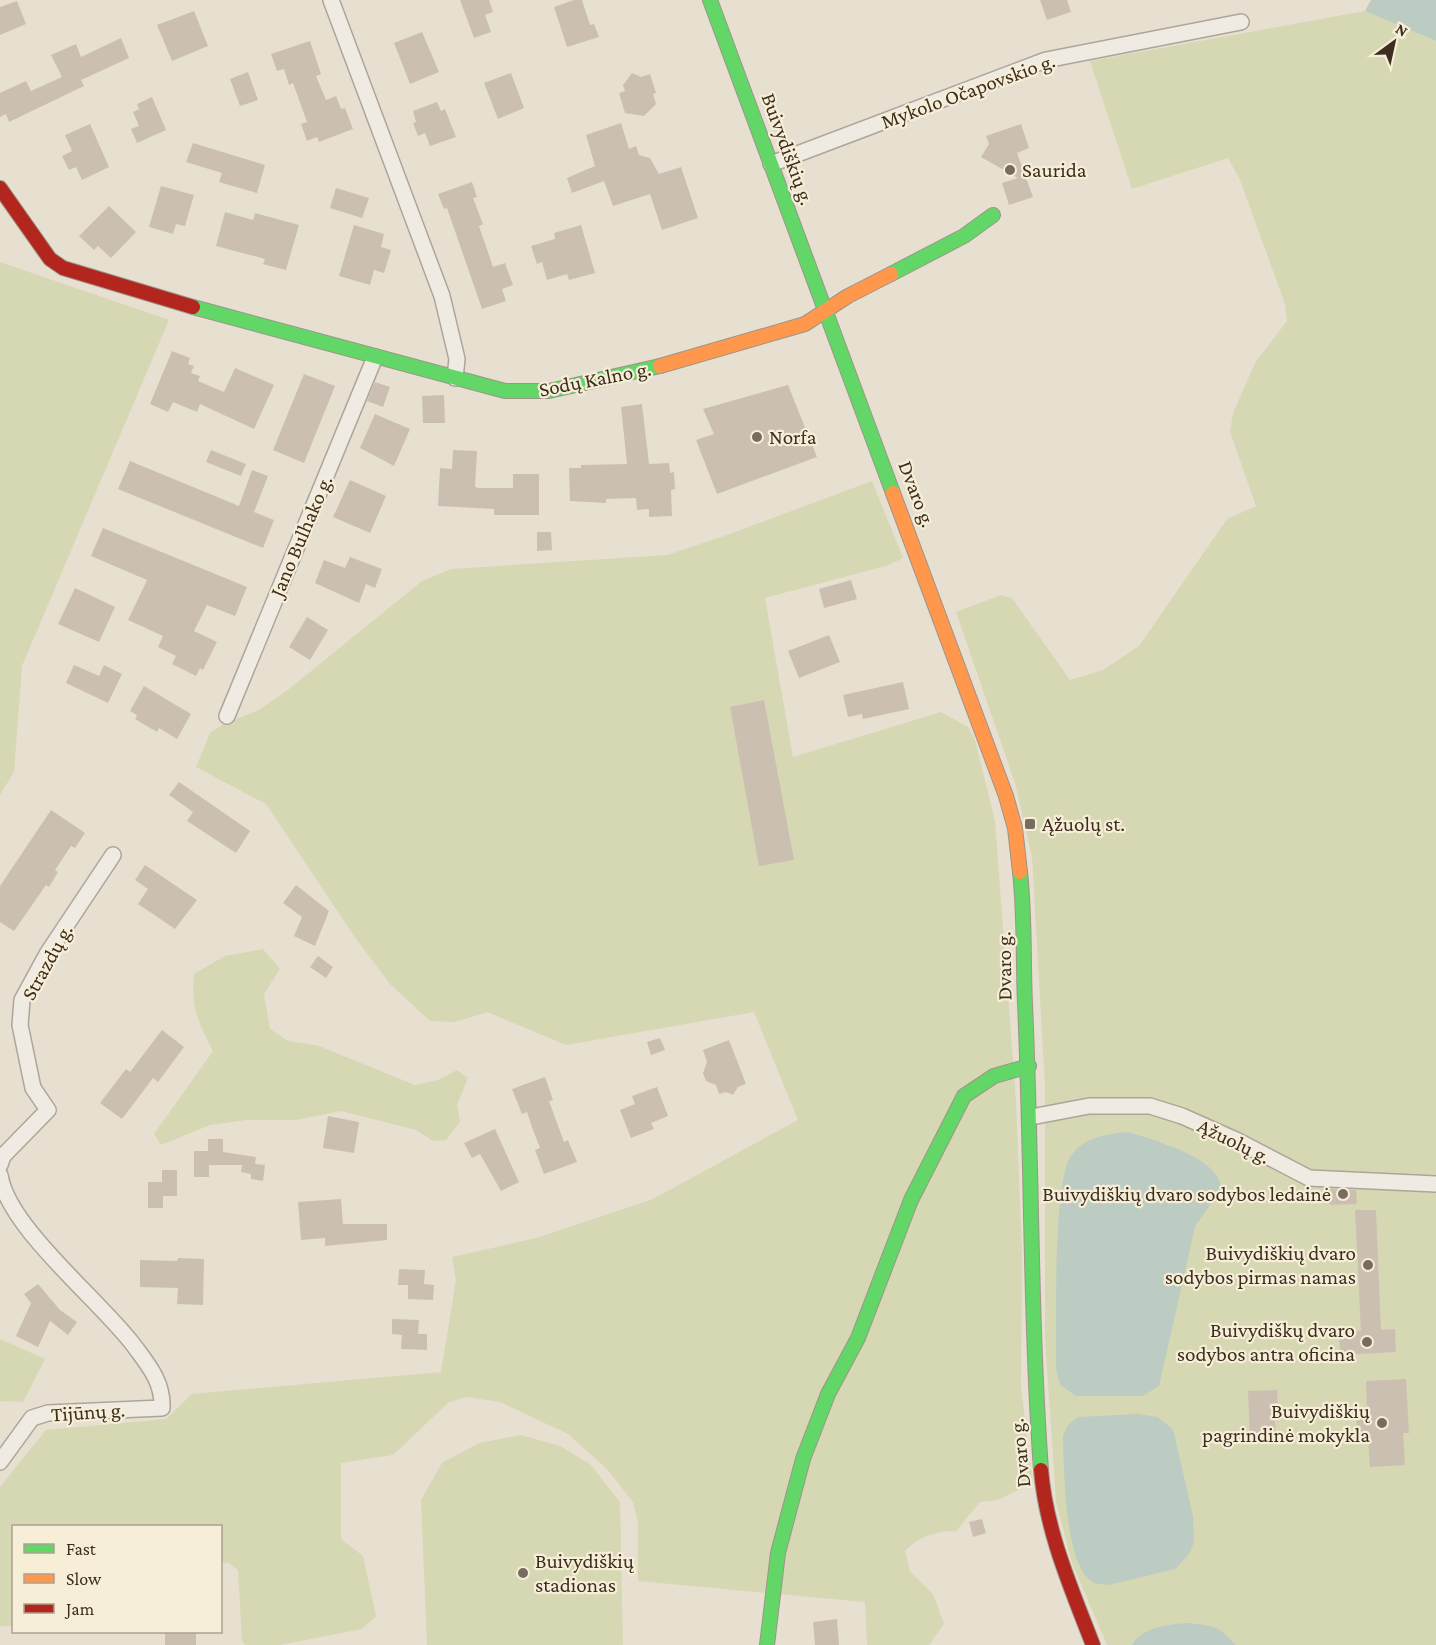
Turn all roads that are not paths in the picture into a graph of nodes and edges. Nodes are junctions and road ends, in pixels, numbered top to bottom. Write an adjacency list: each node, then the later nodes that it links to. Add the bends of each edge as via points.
1 (331, 0): 9 (street, via 442,296 457,359)
2 (710, 0): 4 (street, Buivydiškių g.)
3 (1241, 22): 4 (street, Mykolo Očapovskio g., via 1046,60)
4 (771, 164): 7 (street, Buivydiškių g.)
5 (0, 188): 8 (street, Sodų Kalno g., via 50,259 63,268)
6 (993, 215): 7 (street, Sodų Kalno g., via 964,236 848,296)
7 (826, 312): 9 (street, Sodų Kalno g., via 805,324 681,360 549,391 505,391); 12 (street, Dvaro g., via 1015,828 1024,907)
8 (375, 357): 9 (street, Sodų Kalno g.); 10 (street, Jano Bulhako g.)
9 (456, 378)
10 (226, 716)
11 (113, 855): 14 (street, Strazdų g., via 47,954 22,1000 20,1025 33,1088 48,1110 3,1156)
12 (1029, 1066): 13 (street, Dvaro g.); 18 (street, via 1001,1073 962,1097 923,1169 857,1340 824,1400 792,1502 769,1600)
13 (1031, 1117): 16 (street, Ąžuolų g., via 1089,1106 1150,1106 1236,1140 1309,1178); 19 (street, Dvaro g., via 1032,1307 1042,1478 1060,1559)
14 (0, 1165)
15 (0, 1175): 17 (street, Tijūnų g., via 11,1204 30,1233 117,1323 163,1391 162,1408 48,1413 32,1418)
16 (1436, 1184)
17 (0, 1462)
18 (767, 1645)
19 (1093, 1645)

